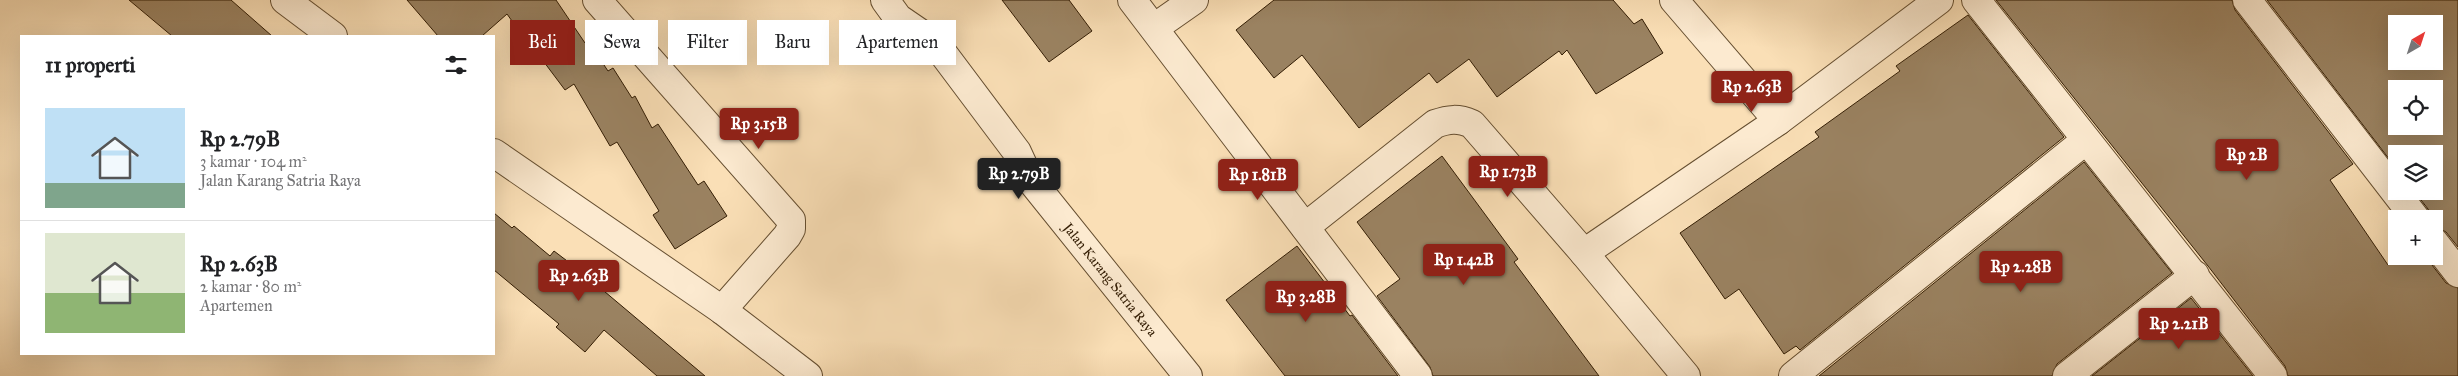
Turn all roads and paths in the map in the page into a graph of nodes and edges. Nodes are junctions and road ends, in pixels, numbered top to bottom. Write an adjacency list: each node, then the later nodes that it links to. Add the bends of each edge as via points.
1 (285, 0): 10 (street)
2 (598, 0): 21 (street, via 791,220 788,236)
3 (884, 0): 23 (street, Jalan Karang Satria Raya, via 898,18 936,44 1017,152 1028,178)
4 (1132, 0): 11 (street)
5 (1194, 0): 11 (street)
6 (1674, 0): 12 (street)
7 (1938, 0): 12 (street)
8 (1976, 0): 13 (street)
9 (2246, 0): 15 (street)
10 (320, 19)
11 (1154, 28): 16 (street)
12 (1778, 121): 17 (street)
13 (2086, 140): 20 (street); 26 (street)
14 (495, 154): 21 (street)
15 (2409, 210)
16 (1305, 227): 17 (street, via 1435,124 1460,119 1472,124); 24 (street)
17 (1584, 254): 25 (street)
18 (2443, 254): 19 (street)
19 (2458, 273)
20 (2196, 275): 27 (street); 28 (street)
21 (722, 310): 22 (street)
22 (808, 376)
23 (1188, 376)
24 (1418, 376)
25 (1686, 376)
26 (1792, 376)
27 (2067, 376)
28 (2273, 376)

